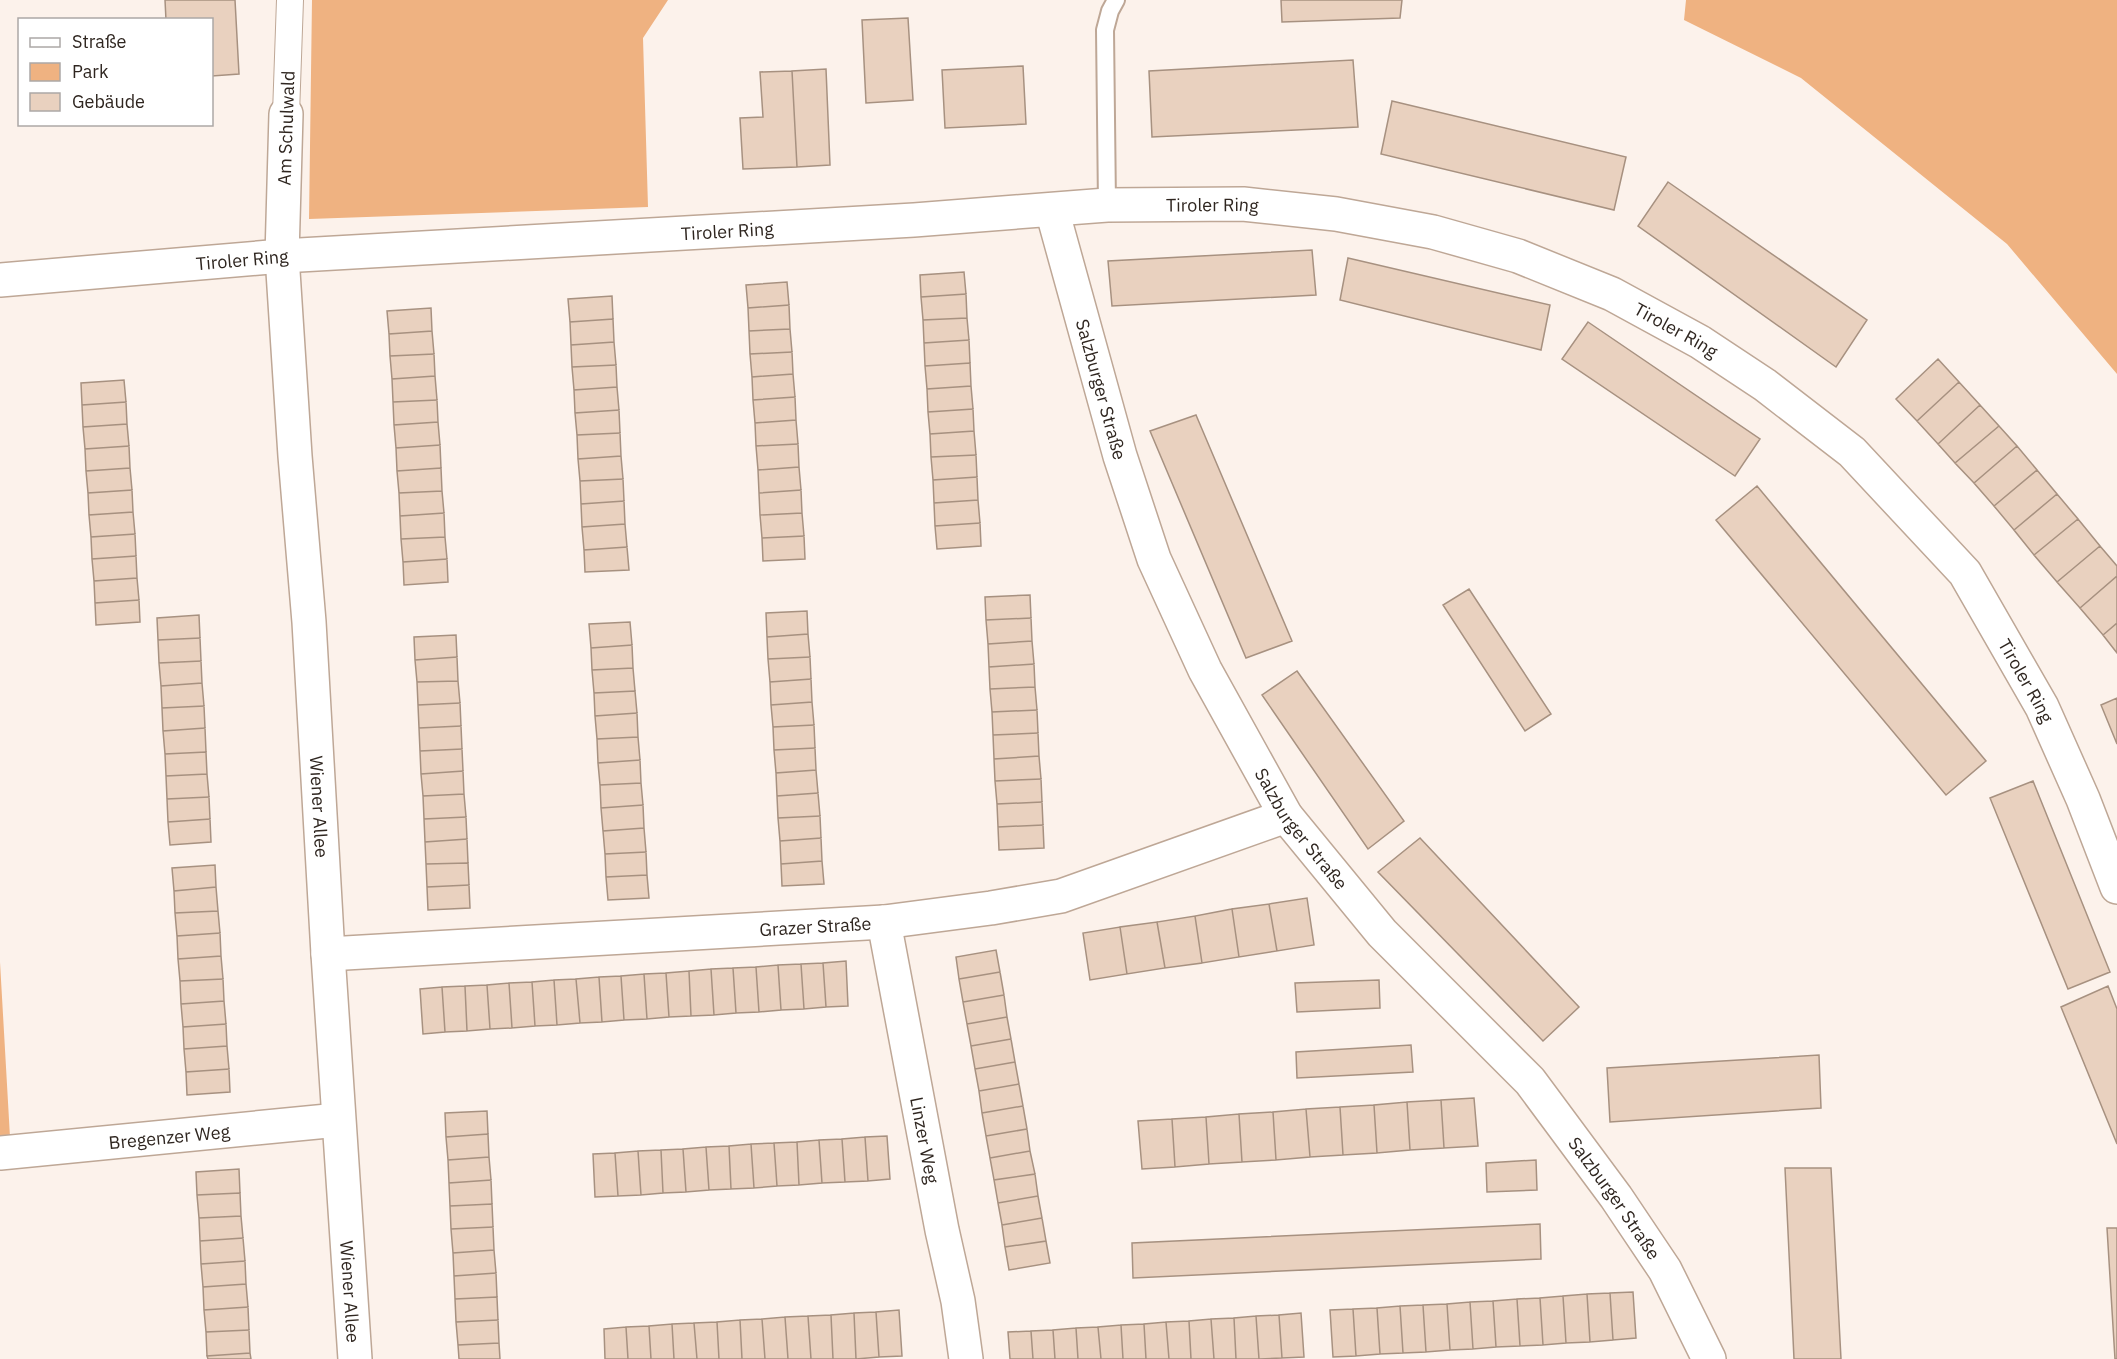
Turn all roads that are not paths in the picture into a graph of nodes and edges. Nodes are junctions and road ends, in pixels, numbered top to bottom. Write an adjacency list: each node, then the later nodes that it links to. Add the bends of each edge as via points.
1 (290, 0): 3 (street, Am Schulwald)
2 (1116, 0): 4 (lane, via 1106,30)
3 (286, 114): 6 (street, Am Schulwald)
4 (1107, 205): 5 (street, Tiroler Ring); 9 (street, Tiroler Ring, via 1243,204 1336,214 1443,235 1518,256 1612,294 1700,342 1756,379 1852,452 1965,573 2042,707)
5 (1052, 210): 6 (street, Tiroler Ring); 8 (street, Salzburger Straße, via 1120,456 1154,559 1204,670)
6 (282, 256): 7 (street, Tiroler Ring); 11 (street, Wiener Allee)
7 (0, 280)
8 (1286, 816): 10 (street, Grazer Straße, via 1061,896); 16 (street, Salzburger Straße, via 1382,933 1530,1081 1665,1270)
9 (2117, 887)
10 (884, 922): 11 (street, Grazer Straße); 15 (street, Linzer Weg)
11 (328, 954): 12 (street, Wiener Allee)
12 (339, 1120): 13 (street, Bregenzer Weg); 14 (street, Wiener Allee)
13 (0, 1153)
14 (355, 1359)
15 (966, 1359)
16 (1709, 1359)

